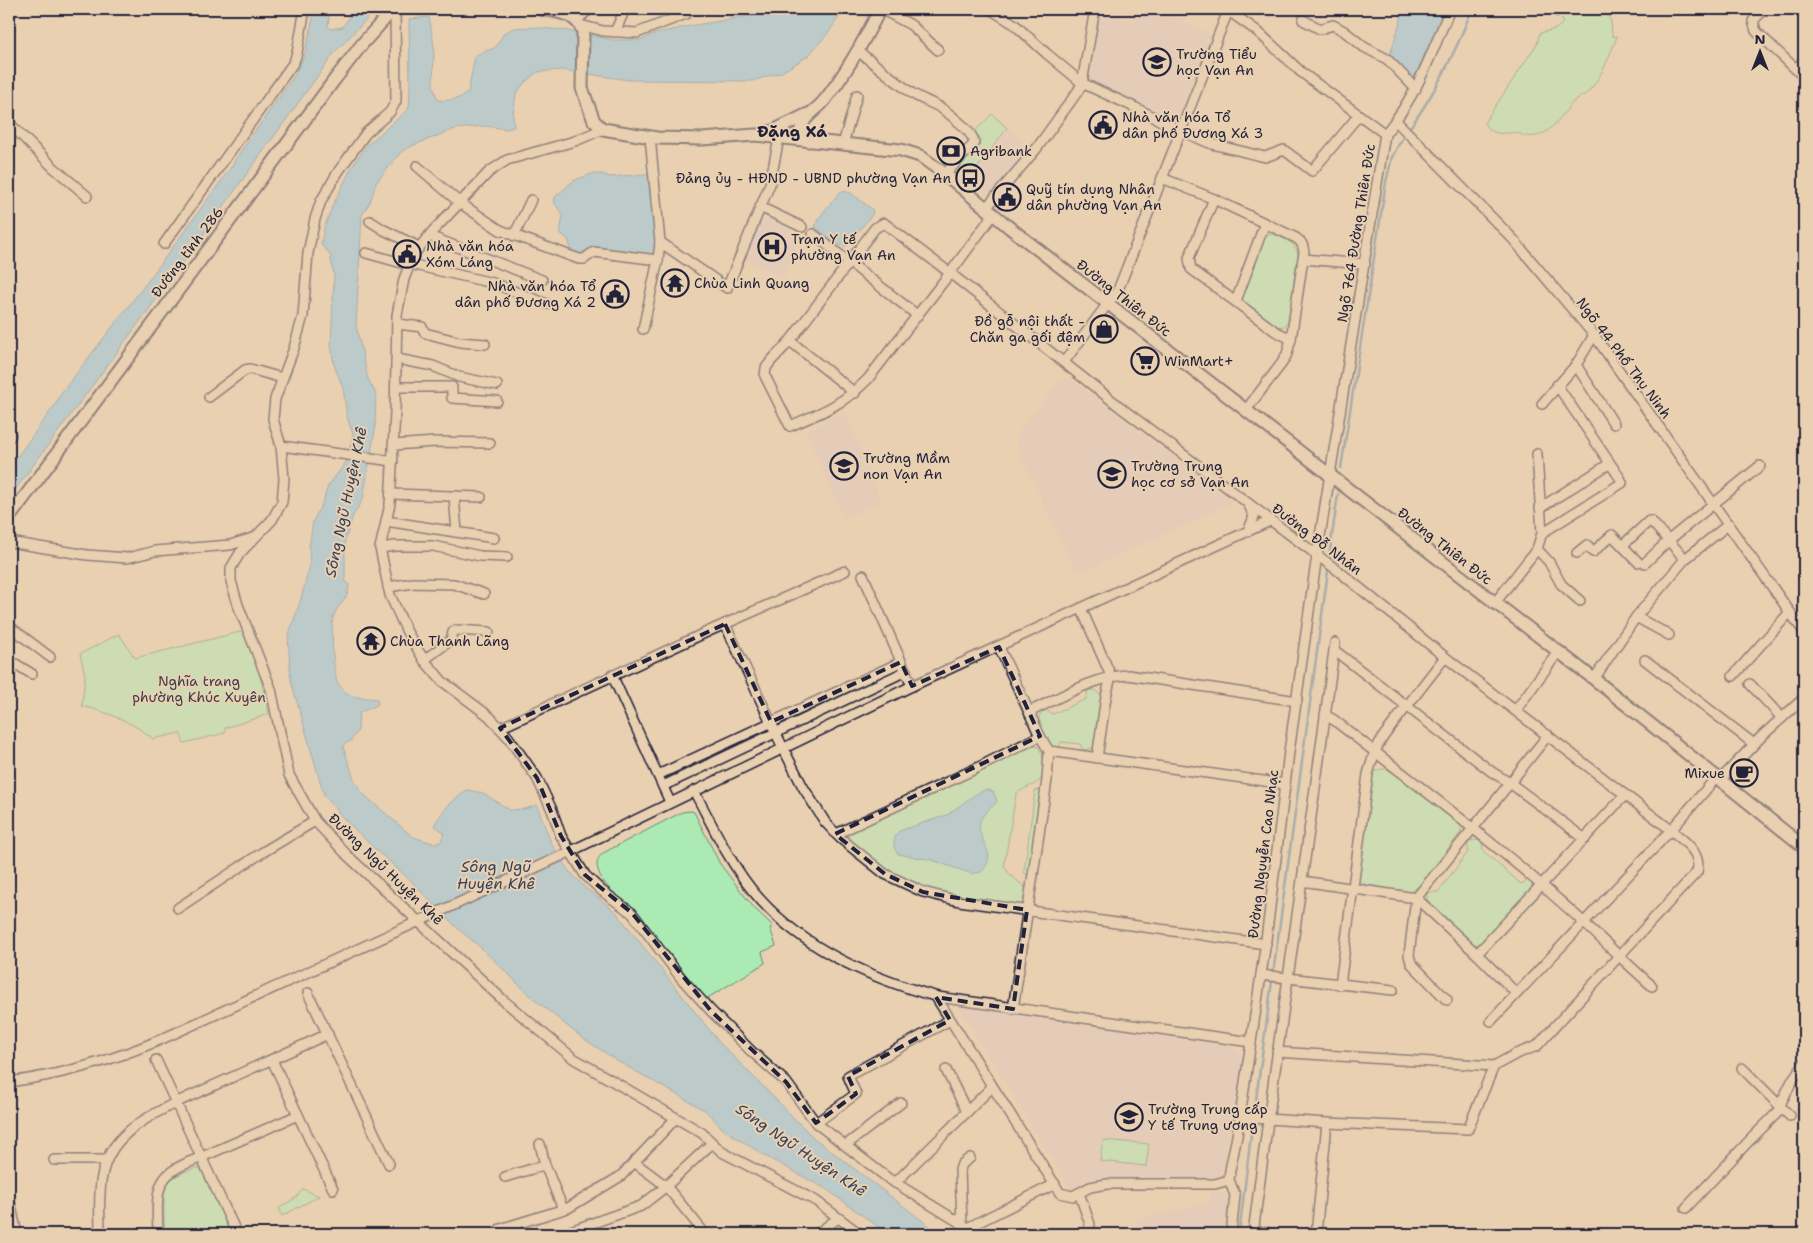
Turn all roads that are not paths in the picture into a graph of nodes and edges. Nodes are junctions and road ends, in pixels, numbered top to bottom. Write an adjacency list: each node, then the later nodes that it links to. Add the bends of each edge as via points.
1 (306, 9): 53 (street, via 294,62)
2 (395, 9): 76 (street, Đường Ngũ Huyện Khê, via 396,101 390,112 356,146 322,201 312,230 303,316); 100 (main road, Đường tỉnh 286, via 335,79)
3 (541, 9): 13 (main road)
4 (587, 9): 13 (main road, via 580,15); 15 (main road)
5 (625, 9): 16 (street)
6 (881, 9): 17 (street, via 912,25); 18 (main road)
7 (990, 9): 22 (street, via 1014,24)
8 (1095, 9): 22 (street)
9 (1449, 9): 23 (street, Ngõ 764 Đường Thiên Đức)
10 (1764, 9): 20 (street, via 1753,21 1756,30)
11 (1230, 10): 26 (street, via 1301,72); 30 (street)
12 (686, 12): 16 (street, via 637,33)
13 (566, 14): 15 (main road)
14 (1303, 20): 23 (street, via 1320,29 1333,25 1344,31 1387,59)
15 (584, 29): 16 (street); 29 (main road, via 582,88 591,116)
16 (615, 32)
17 (938, 50)
18 (859, 52): 25 (main road); 38 (street, via 911,93 957,121 974,140 974,144)
19 (1804, 60): 20 (street)
20 (1796, 69): 21 (street)
21 (1804, 77)
22 (1082, 83): 30 (street); 45 (street)
23 (1416, 90): 27 (street, Ngõ 764 Đường Thiên Đức)
24 (857, 95): 36 (street)
25 (816, 110): 32 (main road, via 774,131); 35 (main road, via 800,130)
26 (1359, 115): 30 (street, via 1312,171 1284,150 1265,157 1212,144); 31 (street)
27 (1396, 121): 31 (street, Ngõ 764 Đường Thiên Đức); 69 (street, Ngõ 44 Phố Thụ Ninh, via 1512,238)
28 (9, 123): 40 (street)
29 (603, 129): 33 (main road, Đường Thiên Đức); 43 (street, via 574,141 507,160 489,172)
30 (1180, 131): 39 (street)
31 (1385, 134): 59 (street, Ngõ 764 Đường Thiên Đức)
32 (755, 135): 33 (main road, Đường Thiên Đức, via 702,139); 34 (main road, Đường Thiên Đức)
33 (650, 136): 52 (street)
34 (779, 138): 35 (main road, Đường Thiên Đức); 44 (street, via 770,184)
35 (808, 141): 36 (main road, Đường Thiên Đức)
36 (843, 144): 38 (main road, Đường Thiên Đức, via 908,151)
37 (416, 166): 43 (street)
38 (945, 174): 45 (main road, Đường Thiên Đức)
39 (1162, 178): 41 (street); 65 (street, via 1121,282)
40 (87, 196)
41 (1214, 199): 47 (street); 63 (street, via 1189,264 1194,272)
42 (531, 200): 51 (street)
43 (460, 203): 50 (street); 51 (street)
44 (760, 207): 48 (street); 52 (street, via 727,288)
45 (990, 211): 61 (street); 65 (main road, Đường Thiên Đức)
46 (370, 221): 54 (street)
47 (1265, 223): 56 (street, via 1301,241); 63 (street)
48 (802, 227)
49 (812, 234): 58 (street)
50 (429, 236): 54 (street); 62 (street)
51 (514, 236): 57 (street, via 579,259 594,252)
52 (660, 242): 57 (street)
53 (164, 244)
54 (419, 247): 60 (street)
55 (366, 254): 60 (street)
56 (1303, 259): 59 (street); 70 (street)
57 (658, 260): 68 (street)
58 (850, 262): 61 (street, Đường Đỗ Nhân, via 875,228 884,223); 66 (street); 71 (street)
59 (1365, 264): 93 (street, Ngõ 764 Đường Thiên Đức)
60 (410, 265): 64 (street, via 493,283); 67 (street, via 402,288)
61 (950, 273): 66 (street); 74 (street, Đường Đỗ Nhân)
62 (542, 280)
63 (1236, 301): 70 (street)
64 (547, 304)
65 (1106, 304): 74 (street); 84 (main road, Đường Thiên Đức)
66 (917, 315): 80 (street)
67 (397, 324): 72 (street, via 422,327 425,333 460,342); 73 (street)
68 (643, 329)
69 (1594, 335): 75 (street); 98 (street, Ngõ 44 Phố Thụ Ninh)
70 (1291, 340): 84 (street, via 1282,364)
71 (790, 341): 80 (street); 80 (street, via 764,372 790,426 833,408)
72 (485, 344)
73 (397, 359): 77 (street); 79 (street)
74 (1064, 362): 97 (street, Đường Đỗ Nhân)
75 (1576, 364): 78 (street); 85 (street)
76 (282, 378): 81 (street, via 245,370); 87 (street, Đường Ngũ Huyện Khê, via 275,398 274,419)
77 (497, 385)
78 (1557, 385): 83 (street); 91 (street)
79 (396, 388): 82 (street, via 452,387 452,398); 88 (street)
80 (855, 393)
81 (209, 397)
82 (498, 401)
83 (1542, 404)
84 (1246, 410): 93 (main road, Đường Thiên Đức)
85 (1614, 424)
86 (490, 443): 88 (street, via 435,442)
87 (281, 446): 90 (street); 107 (street, Đường Ngũ Huyện Khê, via 282,502 272,520)
88 (394, 446): 90 (street)
89 (1537, 454): 99 (street)
90 (389, 460): 94 (street)
91 (1609, 464): 99 (street); 106 (street, via 1622,483)
92 (1760, 466): 98 (street)
93 (1331, 476): 115 (street, Đường Nguyễn Cao Nhạc); 123 (main road, Đường Thiên Đức)
94 (391, 494): 95 (street); 101 (street)
95 (454, 496): 96 (street); 105 (street)
96 (480, 497)
97 (1249, 505): 102 (street, Đường Đỗ Nhân); 104 (street, via 1254,517)
98 (1713, 505): 103 (street, Ngõ 44 Phố Thụ Ninh); 109 (street)
99 (1540, 508): 106 (street)
100 (9, 518)
101 (386, 521): 105 (street); 112 (street)
102 (1270, 521): 104 (street); 115 (street, Đường Đỗ Nhân)
103 (1729, 524): 117 (street); 125 (street, Ngõ 44 Phố Thụ Ninh)
104 (1248, 531): 124 (street)
105 (457, 532): 108 (street)
106 (1542, 532): 113 (street)
107 (254, 538): 110 (street, via 230,545 127,558); 173 (street, Đường Ngũ Huyện Khê, via 230,568 230,580 271,689 289,775)
108 (494, 538)
109 (1669, 540): 111 (street, via 1641,562); 111 (street, via 1654,522 1649,521); 117 (street)
110 (9, 542)
111 (1623, 545): 114 (street, via 1612,535 1593,552 1587,545)
112 (380, 548): 116 (street, via 433,546 480,556); 120 (street)
113 (1537, 549): 122 (street, via 1549,562 1561,584); 123 (street)
114 (1577, 553)
115 (1318, 556): 135 (street, Đường Đỗ Nhân); 149 (street, Đường Nguyễn Cao Nhạc)
116 (507, 557)
117 (1685, 559): 126 (street)
118 (845, 571): 127 (street)
119 (863, 575): 139 (street)
120 (388, 588): 121 (street, via 413,583 454,584); 137 (street, via 397,613)
121 (484, 594)
122 (1580, 601)
123 (1494, 604): 133 (main road, Đường Thiên Đức)
124 (1081, 608): 132 (street); 143 (street)
125 (1790, 612): 130 (street, Ngõ 44 Phố Thụ Ninh); 144 (street)
126 (1636, 617): 131 (street); 145 (street)
127 (725, 624): 142 (street); 155 (street)
128 (9, 626): 134 (street)
129 (489, 632): 137 (street, via 456,630 451,640)
130 (1804, 632)
131 (1669, 634)
132 (999, 647): 147 (street); 152 (street)
133 (1558, 652): 145 (main road, Đường Thiên Đức); 151 (street)
134 (50, 657)
135 (1445, 657): 150 (street); 151 (street, Đường Đỗ Nhân)
136 (9, 660): 141 (street)
137 (424, 660): 156 (street, via 442,681)
138 (1645, 660): 160 (street)
139 (901, 662): 140 (street); 155 (street)
140 (906, 671): 147 (street); 157 (street)
141 (32, 674)
142 (612, 675): 156 (street); 165 (street)
143 (1111, 676): 149 (street, via 1128,675); 152 (street); 164 (street)
144 (1733, 676)
145 (1594, 679): 166 (main road, Đường Thiên Đức)
146 (1750, 684): 154 (street)
147 (912, 686): 161 (street)
148 (1804, 698): 154 (street)
149 (1297, 701): 168 (street, Đường Nguyễn Cao Nhạc)
150 (1408, 704): 153 (street, via 1335,646); 163 (street); 167 (street, via 1495,768)
151 (1516, 710): 158 (street, Đường Đỗ Nhân)
152 (1029, 712): 159 (street)
153 (1325, 715): 163 (street); 180 (street)
154 (1782, 718): 160 (street)
155 (771, 722): 157 (street); 165 (street)
156 (500, 728): 179 (street, via 537,778 562,836)
157 (776, 732): 161 (street); 169 (street)
158 (1548, 735): 167 (street); 171 (street, Đường Đỗ Nhân)
159 (1040, 736): 162 (street); 176 (street)
160 (1754, 744): 166 (street)
161 (783, 748): 170 (street); 176 (street, via 818,812)
162 (1049, 751): 164 (street); 185 (street)
163 (1374, 751): 174 (street); 182 (street)
164 (1098, 758): 168 (street)
165 (658, 775): 169 (street)
166 (1718, 779): 175 (street); 178 (main road, Đường Thiên Đức)
167 (1510, 783): 174 (street); 177 (street)
168 (1285, 784): 188 (street, Đường Nguyễn Cao Nhạc)
169 (663, 786): 172 (street)
170 (694, 791): 172 (street); 198 (street, via 752,890 790,927 861,972)
171 (1625, 795): 175 (street, Đường Đỗ Nhân); 177 (street)
172 (670, 802): 179 (street)
173 (315, 821): 184 (street); 186 (street, Đường Ngũ Huyện Khê, via 348,856)
174 (1473, 828): 181 (street); 183 (street)
175 (1671, 830): 187 (street); 190 (street, Đường Đỗ Nhân, via 1693,850 1698,872)
176 (836, 834): 185 (street, via 871,865 923,892 959,901)
177 (1586, 839): 181 (street)
178 (1804, 846)
179 (565, 853): 186 (street); 224 (street, via 602,891 632,913 681,978 751,1051 786,1082)
180 (1302, 881): 182 (street); 192 (street)
181 (1543, 886): 187 (street); 189 (street)
182 (1353, 888): 183 (street); 193 (street)
183 (1416, 898): 189 (street); 199 (street, via 1409,955 1411,963)
184 (178, 908)
185 (1027, 910): 188 (street); 200 (street)
186 (420, 921): 212 (street, via 145,1047 76,1068); 221 (street, Đường Ngũ Huyện Khê, via 503,1000 573,1058)
187 (1584, 922): 190 (street); 197 (street)
188 (1266, 944): 191 (street, Đường Nguyễn Cao Nhạc)
189 (1477, 954): 197 (street)
190 (1619, 956): 194 (street); 209 (street, via 1537,1046)
191 (1264, 976): 192 (street); 204 (street, Đường Nguyễn Cao Nhạc)
192 (1285, 978): 193 (street); 205 (street)
193 (1340, 985): 195 (street)
194 (1652, 986)
195 (1393, 990)
196 (308, 993): 203 (street)
197 (1516, 993): 202 (street)
198 (936, 997): 200 (street); 201 (street)
199 (1448, 1000)
200 (1013, 1008): 204 (street)
201 (950, 1020): 213 (street); 224 (street, via 848,1076 856,1094)
202 (1491, 1021)
203 (328, 1034): 207 (street); 233 (street)
204 (1251, 1042): 220 (street, Đường Nguyễn Cao Nhạc)
205 (1277, 1052): 209 (street); 222 (street)
206 (156, 1060): 214 (street)
207 (272, 1060): 214 (street); 218 (street)
208 (1804, 1064): 216 (street)
209 (1494, 1066): 223 (street, via 1468,1129)
210 (1742, 1068): 216 (street)
211 (946, 1070): 217 (street)
212 (9, 1082)
213 (992, 1087): 217 (street); 238 (street)
214 (175, 1103): 228 (street); 231 (street, via 125,1133)
215 (901, 1103): 227 (street)
216 (1781, 1107): 219 (street); 243 (street)
217 (967, 1112): 237 (street)
218 (298, 1115): 228 (street); 240 (street)
219 (1790, 1116)
220 (1243, 1117): 222 (street); 236 (street, Đường Nguyễn Cao Nhạc)
221 (676, 1118): 225 (street, Đường Ngũ Huyện Khê); 232 (street)
222 (1266, 1119): 223 (street); 248 (street)
223 (1327, 1122): 260 (street)
224 (816, 1123): 227 (street)
225 (712, 1142): 239 (street); 245 (street, Đường Ngũ Huyện Khê, via 722,1152 816,1201)
226 (540, 1144): 234 (street)
227 (846, 1145): 237 (street)
228 (201, 1158): 251 (street, via 175,1170 160,1187); 252 (street)
229 (970, 1158): 247 (street, via 960,1170)
230 (54, 1160): 231 (street)
231 (106, 1160): 250 (street, via 101,1177)
232 (634, 1162): 239 (street); 244 (street, via 621,1176)
233 (389, 1164)
234 (546, 1165): 235 (street); 244 (street)
235 (505, 1177)
236 (1229, 1180): 241 (street, via 1215,1184 1108,1184); 258 (street, Đường Nguyễn Cao Nhạc, via 1236,1195)
237 (895, 1183): 247 (street)
238 (1055, 1184): 241 (street, via 1060,1192 1067,1195); 247 (street)
239 (666, 1186): 253 (street, via 641,1206); 254 (street, via 702,1230)
240 (334, 1189)
241 (1079, 1193): 257 (street, via 1090,1224)
242 (9, 1197): 249 (street)
243 (1686, 1208)
244 (563, 1210): 246 (street)
245 (838, 1218): 255 (street); 256 (street, Đường Ngũ Huyện Khê)
246 (500, 1229)
247 (967, 1229)
248 (1253, 1233): 259 (street)
249 (17, 1234)
250 (100, 1234)
251 (158, 1234)
252 (237, 1234)
253 (562, 1234)
254 (691, 1234)
255 (817, 1234)
256 (860, 1234)
257 (1082, 1234)
258 (1231, 1234)
259 (1277, 1234)
260 (1316, 1234)

